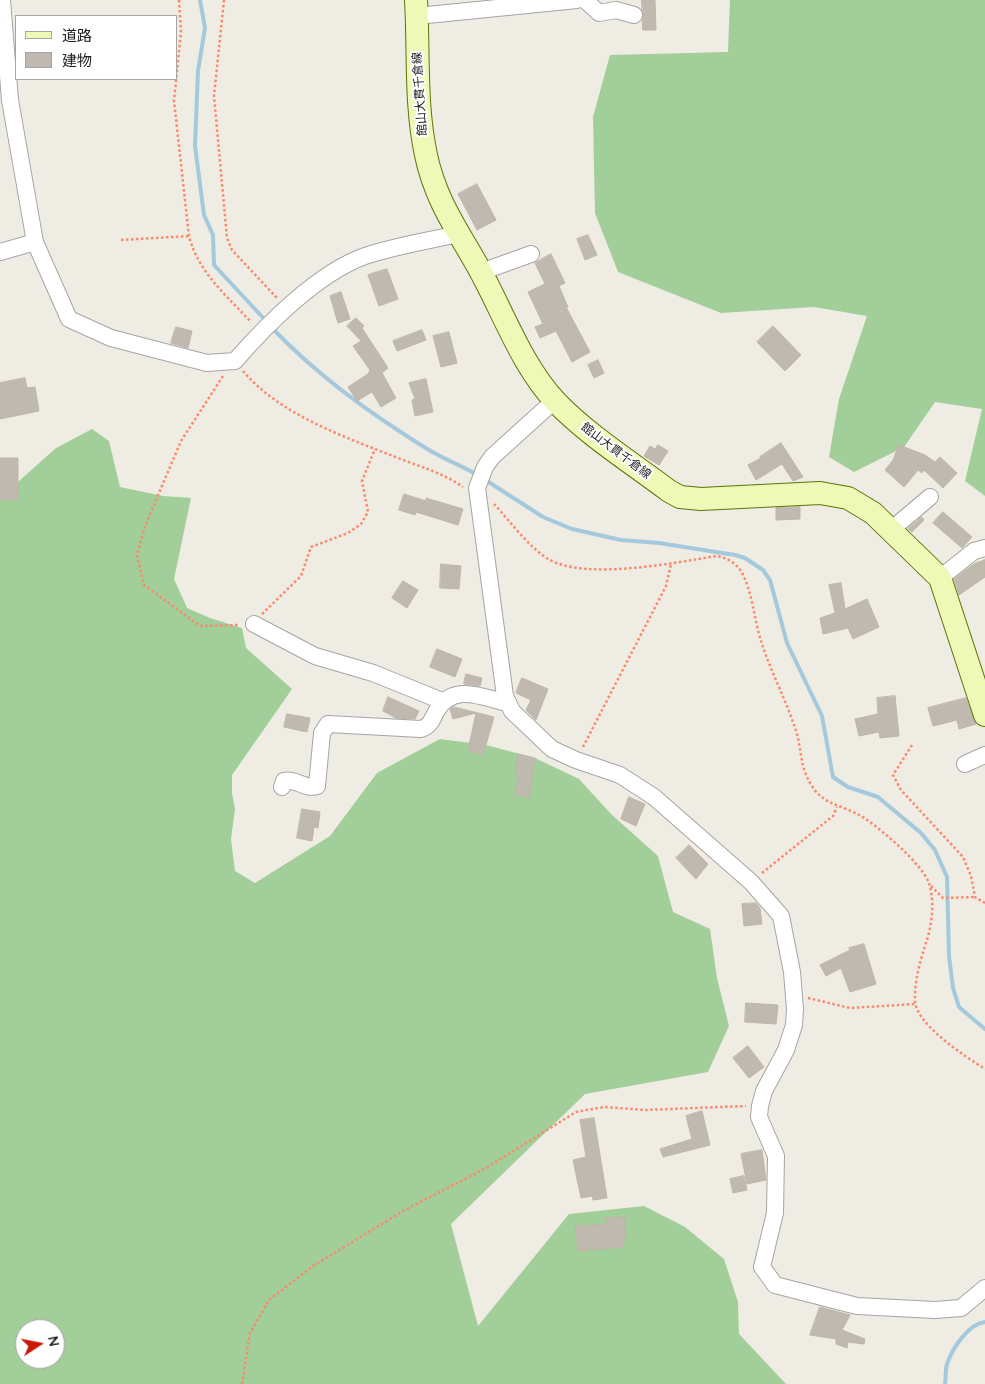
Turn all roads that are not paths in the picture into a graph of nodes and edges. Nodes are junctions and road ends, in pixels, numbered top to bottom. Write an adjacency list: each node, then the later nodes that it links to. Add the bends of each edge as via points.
1 (2, 0): 7 (street, via 10,100)
2 (577, 0): 4 (street)
3 (586, 0): 5 (street, via 599,13 616,10)
4 (416, 8): 6 (main road, 館山大貫千倉線, via 419,98 426,153 438,197)
5 (634, 15)
6 (458, 234): 7 (street, via 366,256 343,265 260,332 235,362 207,363 111,338 69,319); 10 (main road, 館山大貫千倉線)
7 (35, 242): 8 (street)
8 (0, 252)
9 (531, 254): 10 (street)
10 (481, 272): 11 (main road, 館山大貫千倉線, via 534,374)
11 (555, 400): 13 (main road, 館山大貫千倉線, via 580,423 680,496 701,500 834,495 873,512); 18 (street, via 502,445 485,467 478,488)
12 (930, 497): 13 (street)
13 (892, 529): 15 (main road, 館山大貫千倉線)
14 (985, 548): 15 (street, via 974,551)
15 (940, 578): 19 (main road, 館山大貫千倉線)
16 (254, 624): 17 (street, via 314,656 373,673)
17 (442, 701): 18 (street, via 466,693); 22 (street, via 430,724 421,729 328,724 322,733 317,786 312,788 288,780)
18 (508, 703): 23 (street, via 552,750 620,775 644,789 751,882 781,916 792,972 794,1025 786,1050 764,1091 759,1117 776,1156 775,1213 762,1267 775,1284 857,1306 935,1310 961,1308)
19 (985, 715)
20 (985, 755): 21 (street)
21 (965, 764)
22 (282, 787)
23 (985, 1288)

